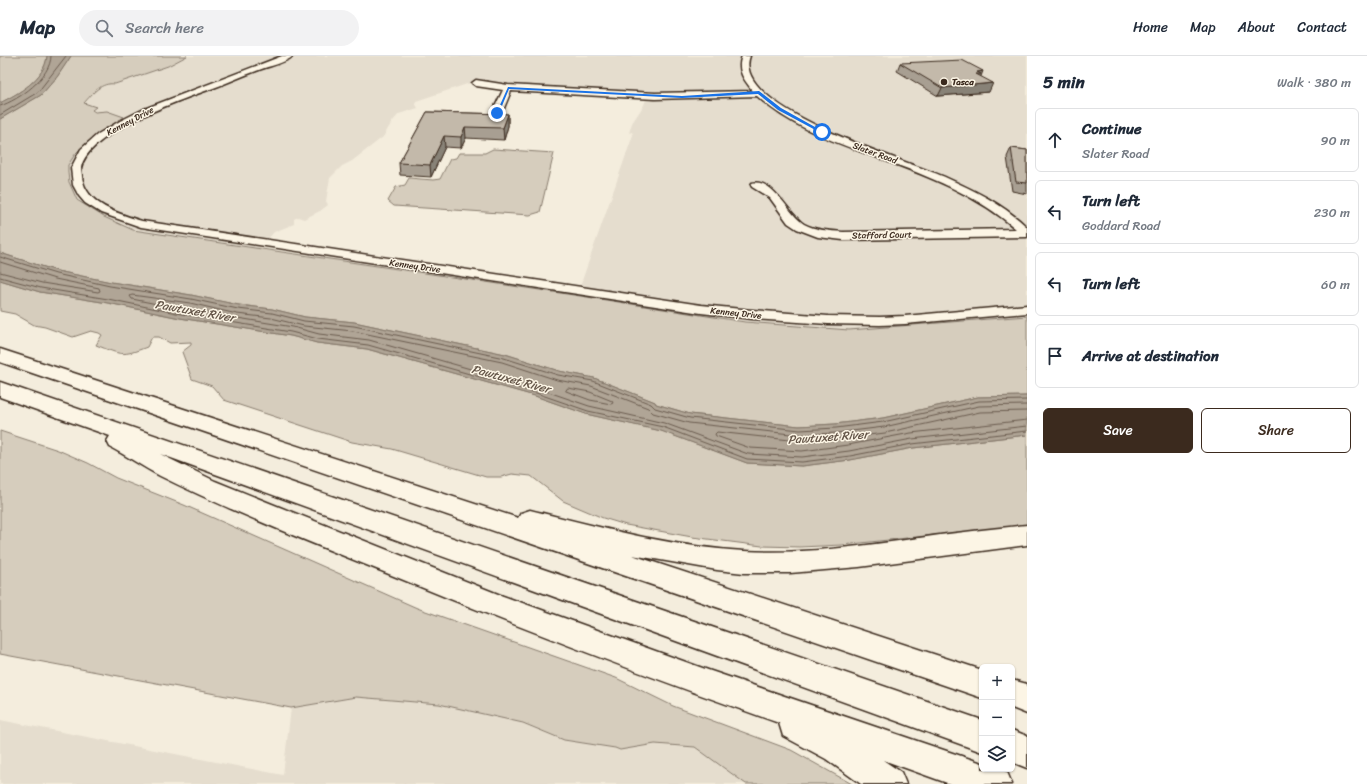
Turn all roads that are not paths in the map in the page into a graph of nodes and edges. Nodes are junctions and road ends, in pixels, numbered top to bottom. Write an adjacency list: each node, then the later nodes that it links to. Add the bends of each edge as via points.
1 (289, 56): 9 (street, Kenney Drive, via 157,107 111,130 99,138 78,164 76,178 81,191 98,207 141,224 701,309 776,317 865,321)
2 (746, 56): 5 (street, Slater Road, via 746,74)
3 (476, 83): 4 (street)
4 (508, 88): 5 (street, via 682,97); 6 (street)
5 (759, 92): 8 (street, Slater Road, via 779,109 822,132 974,194)
6 (497, 113)
7 (756, 185): 8 (street, Stafford Court, via 774,196 795,223 818,233 843,236)
8 (1027, 232)
9 (1027, 309)
10 (0, 355): 13 (highway)
11 (0, 389): 12 (highway)
12 (83, 419): 17 (highway, via 148,459 220,493 448,587); 21 (highway)
13 (374, 481): 16 (highway, via 691,557 777,563); 18 (highway)
14 (1027, 535): 16 (highway)
15 (1027, 548): 16 (highway, via 988,547)
16 (876, 554)
17 (668, 670): 24 (highway, via 808,732 842,751); 25 (highway)
18 (979, 683)
19 (1015, 695): 20 (highway)
20 (1027, 700)
21 (979, 735)
22 (1015, 747): 23 (highway)
23 (1027, 752)
24 (889, 784)
25 (995, 784)

